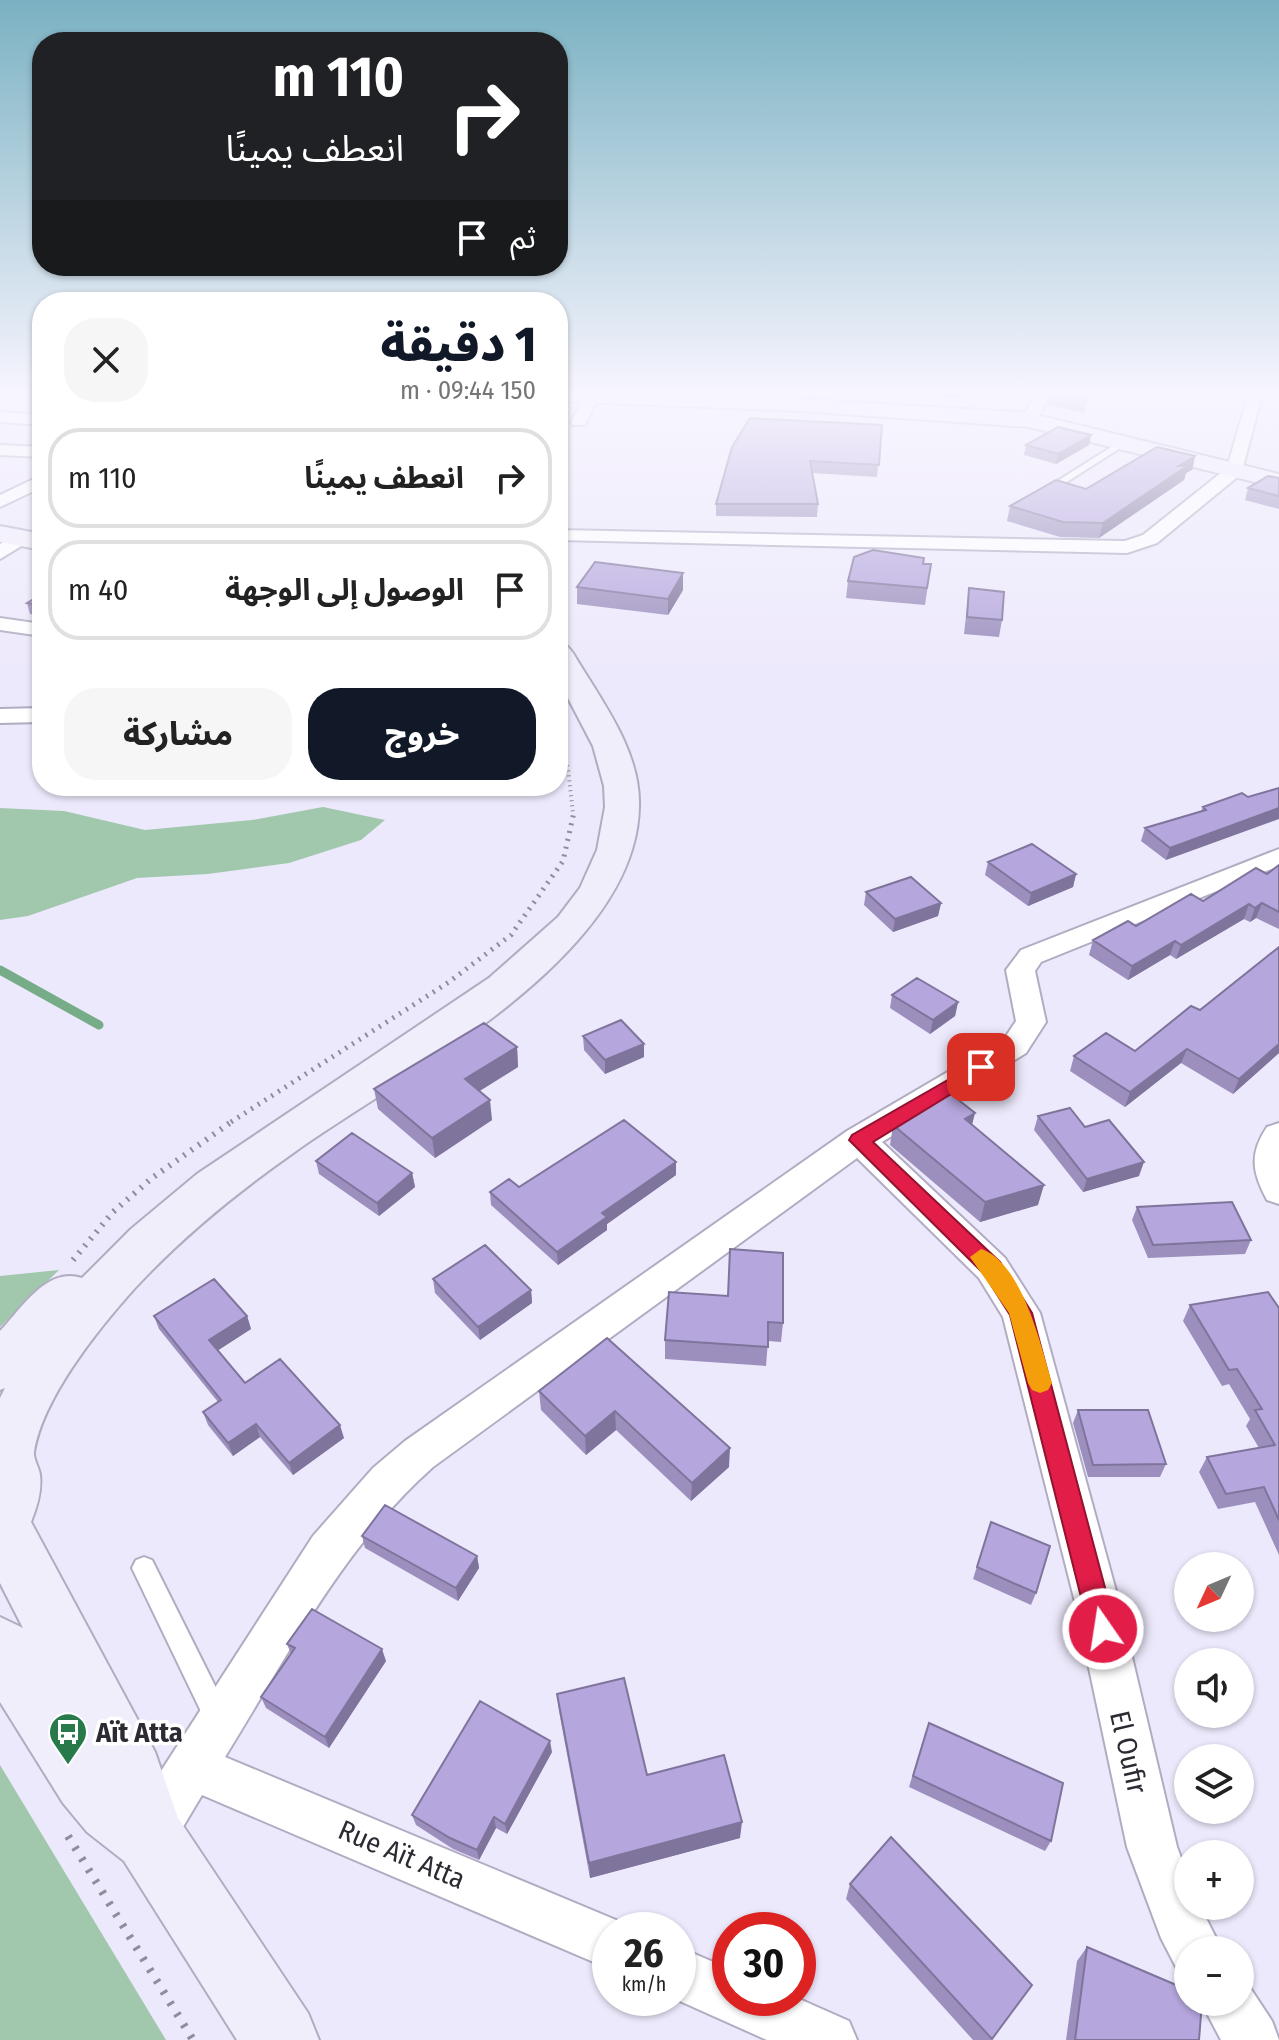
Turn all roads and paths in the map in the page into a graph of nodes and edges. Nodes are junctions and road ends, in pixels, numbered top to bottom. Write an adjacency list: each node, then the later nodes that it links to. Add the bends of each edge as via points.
1 (1053, 487): 4 (lane)
2 (1214, 487): 6 (street, via 1150,539 1127,547)
3 (32, 488): 5 (street)
4 (1039, 496)
5 (0, 502)
6 (568, 535)
7 (0, 624): 8 (street)
8 (32, 629)
9 (568, 671): 20 (street, via 611,748 622,808 617,841 581,912 510,984 258,1154 167,1226 63,1338)
10 (32, 715): 11 (street)
11 (0, 716)
12 (568, 720): 19 (street, via 586,750 595,808 580,861 554,906 525,940 487,974 189,1177 131,1229)
13 (568, 768): 18 (path, via 574,809 563,861 511,935 449,982 273,1093 152,1178 113,1212)
14 (1279, 857): 16 (street, via 1031,956 1020,970 1031,1022 1025,1036 1003,1055)
15 (1279, 1135): 17 (street, via 1268,1162)
16 (859, 1140): 24 (street, via 388,1481 328,1550); 29 (street, El Oufir, via 992,1268 1021,1313 1097,1602 1152,1847)
17 (1279, 1191)
18 (73, 1260)
19 (0, 1367)
20 (2, 1452): 21 (street, via 12,1486)
21 (0, 1525): 27 (street, via 131,1776)
22 (144, 1568): 24 (lane)
23 (0, 1649): 27 (street, via 90,1784)
24 (220, 1723): 25 (street)
25 (192, 1767): 27 (street); 28 (street, Rue Aït Atta)
26 (64, 1830): 32 (path)
27 (149, 1836): 33 (street)
28 (592, 1935)
29 (1188, 1936)
30 (775, 2016): 34 (street)
31 (1237, 2016): 35 (street)
32 (193, 2040)
33 (281, 2040)
34 (830, 2040)
35 (1253, 2040)

